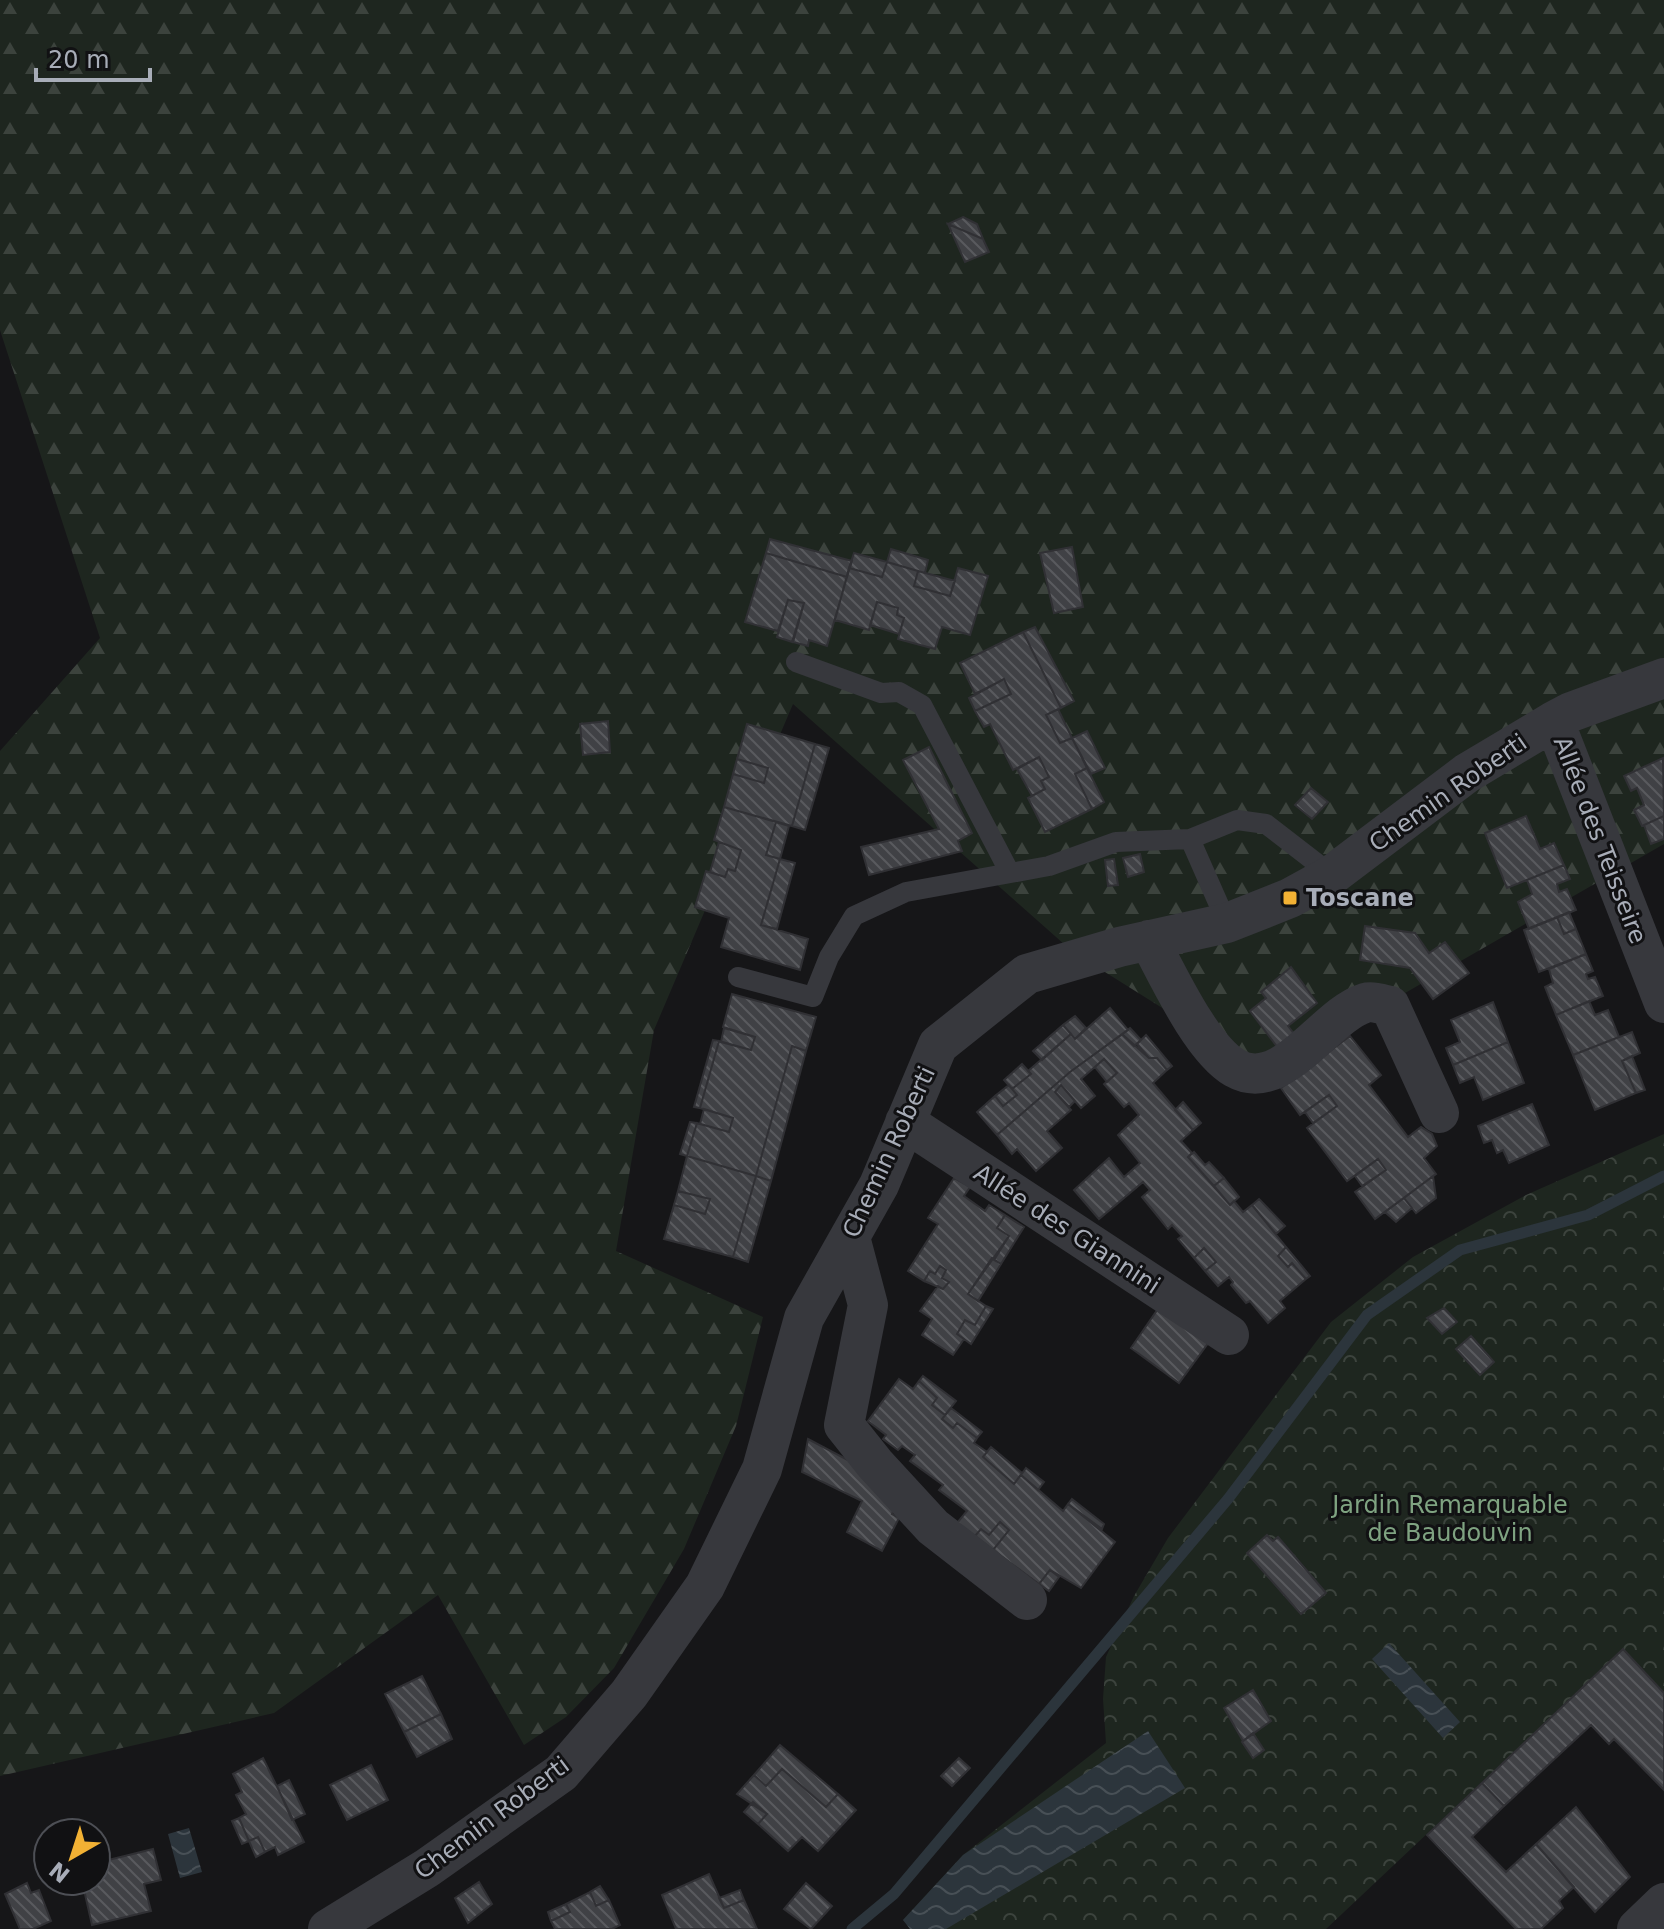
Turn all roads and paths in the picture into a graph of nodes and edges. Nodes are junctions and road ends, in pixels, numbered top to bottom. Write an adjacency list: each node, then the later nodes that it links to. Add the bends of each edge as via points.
1 (796, 662): 5 (lane, via 881,693 899,692 922,705)
2 (1664, 678): 3 (street, Chemin Roberti)
3 (1554, 721): 6 (street, Chemin Roberti, via 1467,773); 10 (street, Allée des Teisseire)
4 (1190, 839): 5 (lane, via 1116,842 1049,866); 6 (lane, via 1237,820 1266,824); 7 (lane)
5 (1010, 873): 9 (lane, via 906,892 854,916 813,997)
6 (1332, 875): 7 (street, Chemin Roberti)
7 (1227, 923): 8 (street, Chemin Roberti)
8 (1149, 940): 11 (street, via 1194,1023 1233,1067 1252,1074 1280,1068 1344,1014 1368,1001 1390,1006); 12 (street, Chemin Roberti, via 1027,974 938,1045)
9 (738, 977)
10 (1660, 981)
11 (1439, 1113)
12 (905, 1122): 13 (street, Chemin Roberti); 14 (street, Allée des Giannini)
13 (850, 1237): 15 (street, via 868,1305 844,1425 933,1527); 17 (street, Chemin Roberti, via 804,1318 762,1469 705,1586 629,1694 561,1773 427,1868)
14 (1229, 1335)
15 (1027, 1600)
16 (1664, 1903): 18 (street)
17 (328, 1929)
18 (1637, 1929)

